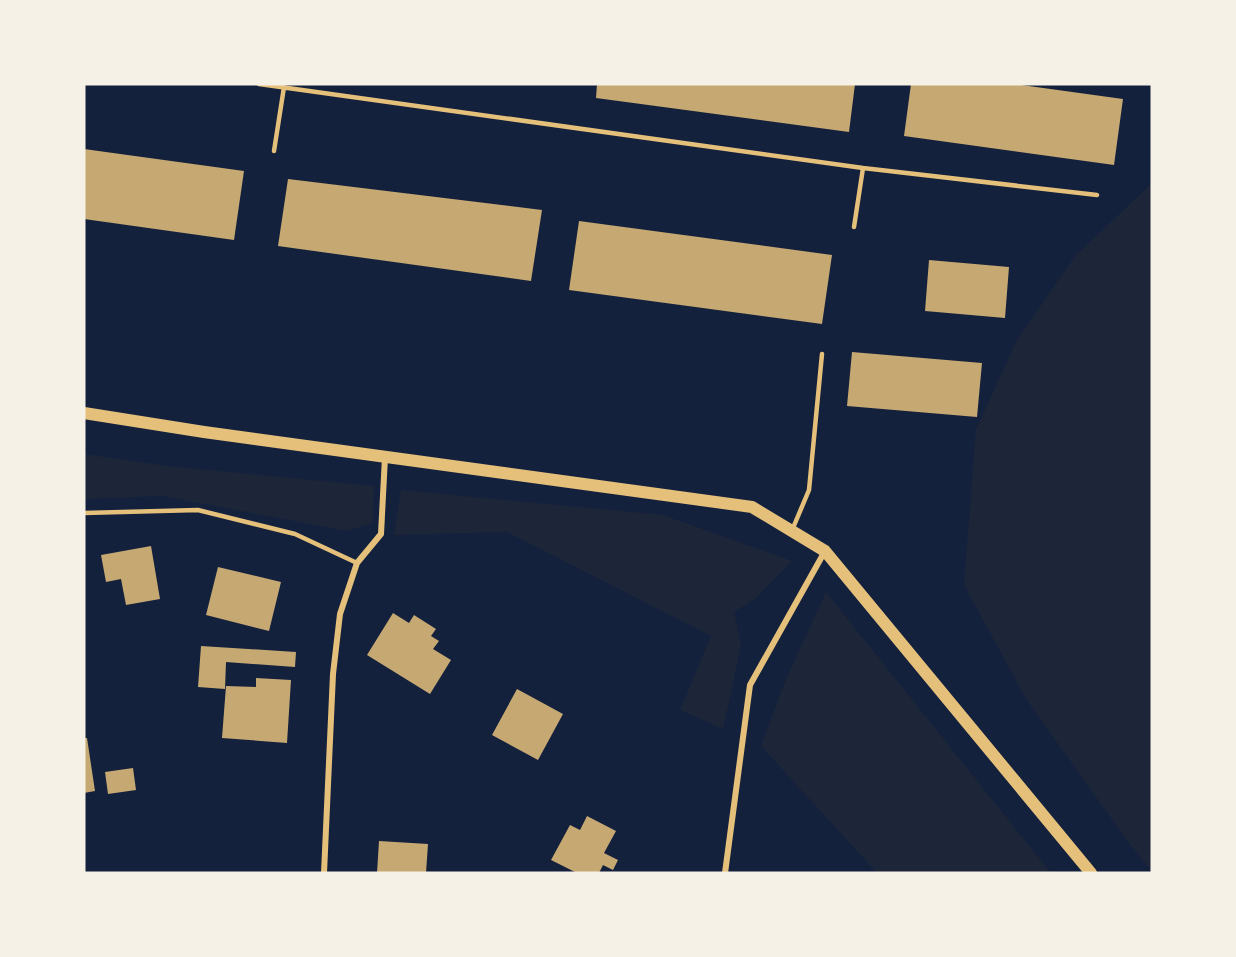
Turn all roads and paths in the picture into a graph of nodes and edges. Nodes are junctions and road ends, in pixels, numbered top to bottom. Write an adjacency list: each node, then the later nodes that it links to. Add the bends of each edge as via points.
1 (258, 84): 2 (lane)
2 (284, 87): 3 (lane); 4 (lane)
3 (274, 151)
4 (863, 168): 5 (lane); 6 (lane)
5 (1097, 195)
6 (854, 227)
7 (822, 354): 11 (lane, via 809,490)
8 (84, 413): 9 (main road)
9 (385, 458): 11 (main road, via 752,507); 13 (street, via 381,534)
10 (84, 513): 13 (lane, via 198,510 295,534)
11 (791, 531): 12 (main road)
12 (825, 551): 15 (street, via 750,685); 16 (main road)
13 (357, 563): 14 (street, via 340,614 333,674)
14 (324, 873)
15 (725, 873)
16 (1091, 873)

